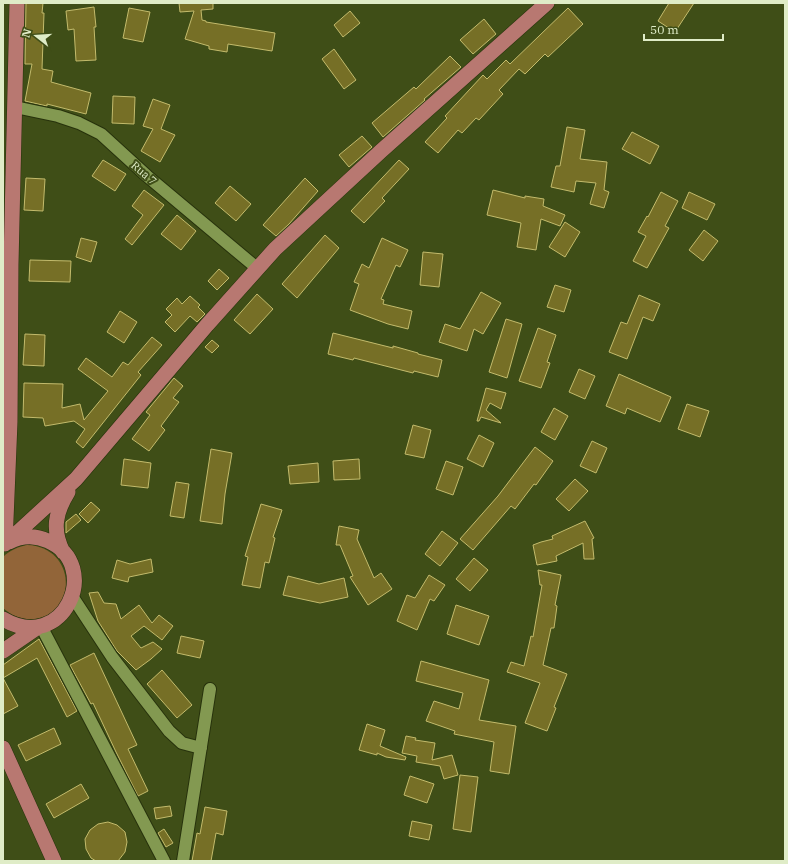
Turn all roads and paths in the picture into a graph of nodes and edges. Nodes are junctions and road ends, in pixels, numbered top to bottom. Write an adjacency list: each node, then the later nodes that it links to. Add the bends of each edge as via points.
1 (17, 3): 3 (main road)
2 (547, 3): 4 (main road, via 381,151 275,249)
3 (15, 106): 4 (street, Rua 7, via 79,122 101,134); 6 (main road, via 10,422)
4 (258, 269): 5 (main road)
5 (76, 479): 6 (main road); 7 (main road, via 57,516 56,536)
6 (4, 543): 7 (main road, via 34,537 49,541)
7 (63, 552): 8 (main road, via 71,564 74,576)
8 (72, 596): 10 (main road, via 62,614 52,622); 14 (street, via 112,657 169,731 182,743)
9 (3, 619): 10 (main road, via 21,627)
10 (40, 626): 11 (main road); 16 (street)
11 (3, 651)
12 (210, 689): 14 (street)
13 (3, 748): 15 (main road)
14 (201, 748): 17 (street)
15 (54, 861)
16 (164, 861)
17 (183, 861)

